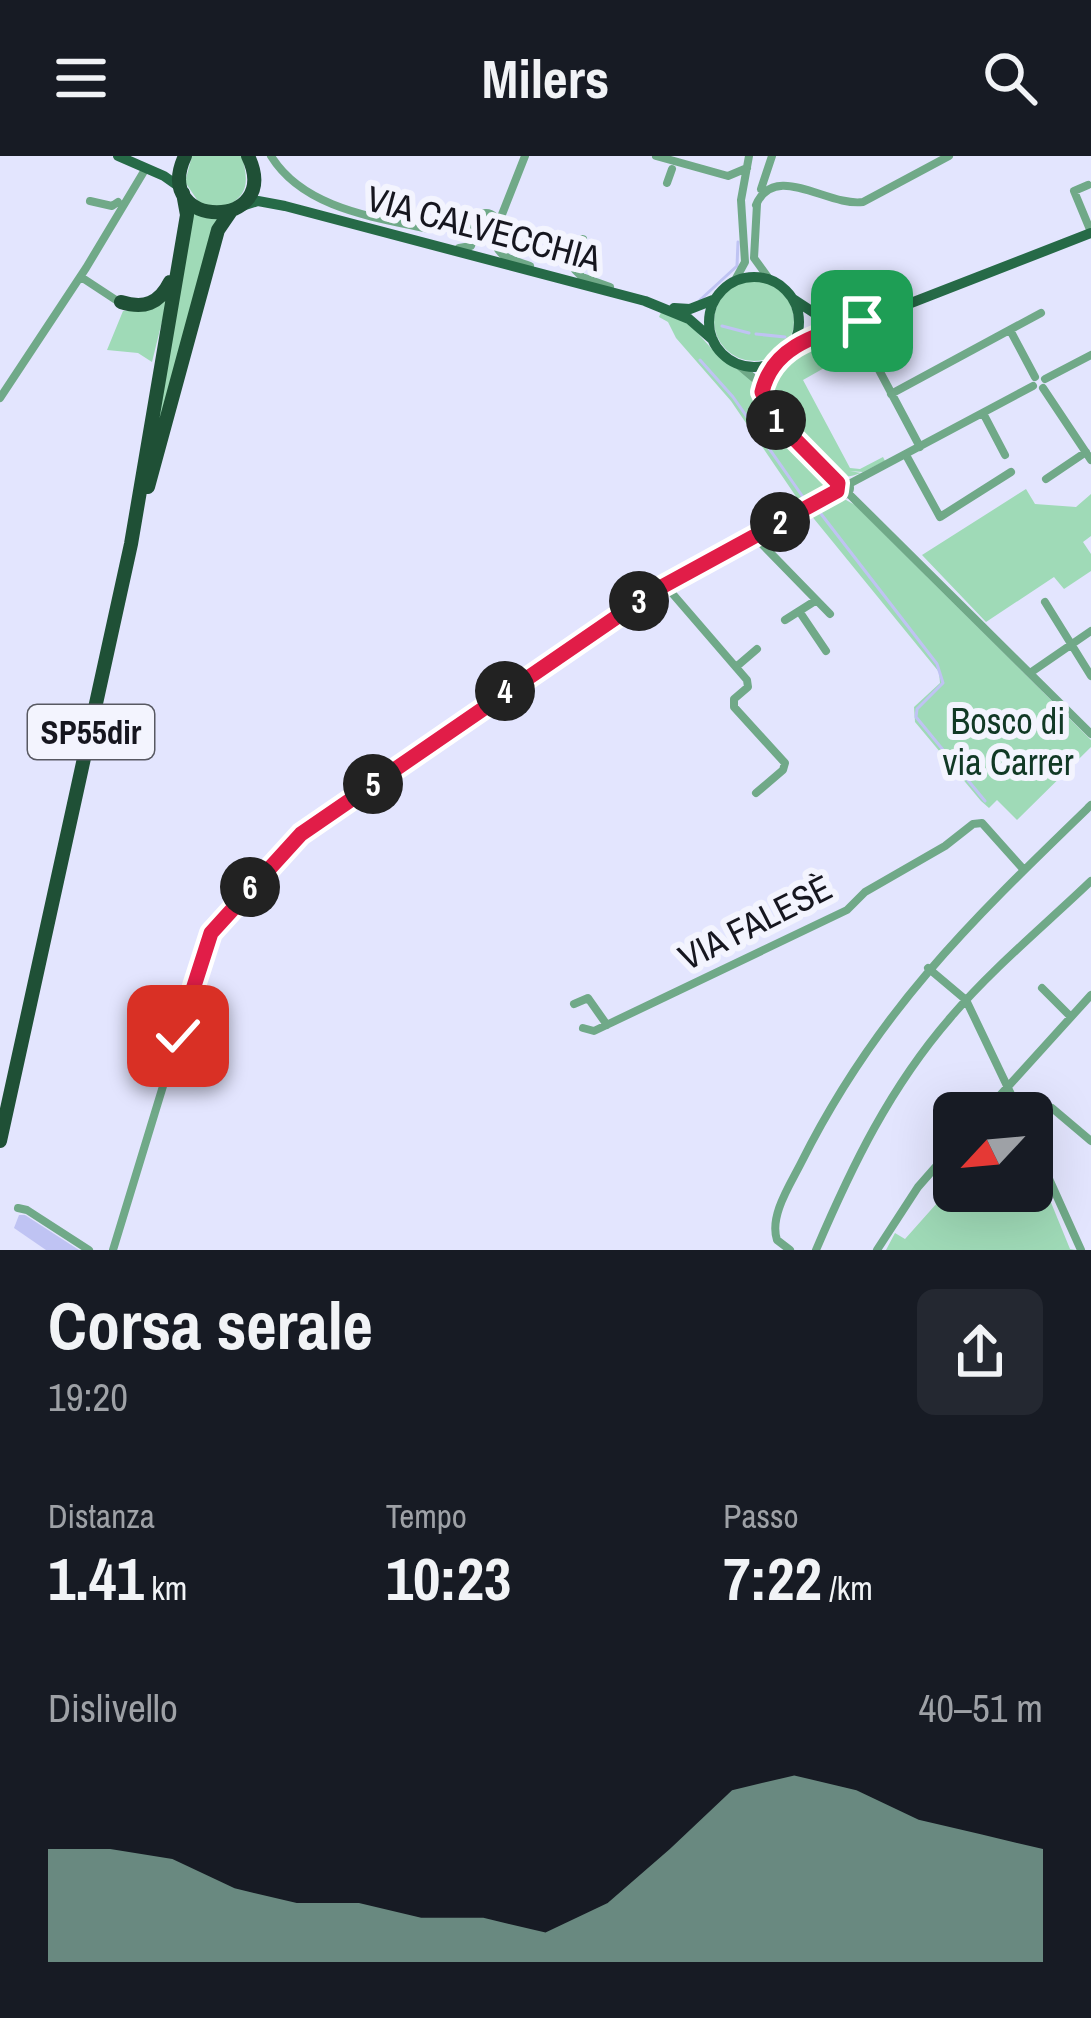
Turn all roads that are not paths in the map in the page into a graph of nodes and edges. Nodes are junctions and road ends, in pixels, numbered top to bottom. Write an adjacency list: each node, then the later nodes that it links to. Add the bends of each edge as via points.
1 (118, 156): 10 (main road)
2 (185, 156): 10 (main road); 17 (highway)
3 (271, 156): 25 (street, via 317,200 425,229)
4 (525, 156): 21 (street)
5 (656, 156): 11 (street, via 728,176)
6 (749, 156): 11 (street)
7 (949, 156): 14 (street, via 857,203)
8 (772, 157): 14 (street, via 771,171); 22 (street)
9 (251, 164): 20 (main road, via 264,191); 23 (highway, via 250,195)
10 (147, 168): 17 (main road); 19 (street)
11 (747, 168): 34 (street, via 745,262)
12 (672, 170): 13 (street)
13 (668, 183)
14 (784, 185): 22 (street, via 765,189)
15 (1088, 185): 26 (street, via 1074,191)
16 (124, 189): 19 (street)
17 (182, 191): 23 (highway, via 202,211); 30 (highway, SP55dir)
18 (90, 201): 19 (street)
19 (122, 204): 32 (street)
20 (285, 206): 23 (main road, VIA CALVECCHIA, via 258,201); 28 (main road, VIA CALVECCHIA)
21 (506, 206): 24 (street); 27 (street)
22 (756, 206): 33 (street, via 754,258)
23 (235, 209): 62 (highway, SP55dir, via 218,230)
24 (489, 213): 25 (street); 27 (street)
25 (476, 226): 27 (street, via 485,237); 28 (street, via 465,248)
26 (1090, 227): 41 (main road)
27 (497, 228): 31 (street, via 501,255)
28 (388, 234): 31 (main road, VIA CALVECCHIA)
29 (583, 238): 35 (street, via 578,274)
30 (180, 255): 38 (highway, via 162,297 143,306); 62 (highway, SP55dir)
31 (541, 273): 35 (main road, VIA CALVECCHIA)
32 (80, 277): 38 (street); 52 (street)
33 (770, 280): 34 (main road); 37 (main road)
34 (734, 282): 36 (main road)
35 (627, 296): 39 (main road, VIA CALVECCHIA)
36 (716, 298): 39 (main road, VIA CALVECCHIA); 44 (main road)
37 (793, 299): 41 (main road, via 829,320); 45 (main road, via 799,323)
38 (121, 302)
39 (668, 308): 44 (main road, VIA CALVECCHIA)
40 (1041, 313): 42 (street)
41 (855, 323): 45 (main road)
42 (1010, 330): 49 (street); 51 (street)
43 (862, 338): 51 (street)
44 (713, 340): 48 (main road)
45 (790, 349): 47 (main road)
46 (1091, 355): 49 (street)
47 (776, 362): 48 (main road); 50 (street)
48 (737, 364): 50 (street)
49 (1039, 382): 53 (street); 57 (street)
50 (762, 392): 60 (street, via 774,418)
51 (890, 394): 54 (street)
52 (0, 398)
53 (983, 413): 54 (street); 55 (street)
54 (920, 447): 56 (street)
55 (1005, 454)
56 (906, 455): 58 (street, via 940,517); 60 (street)
57 (1089, 456): 59 (street)
58 (1011, 472)
59 (1046, 479)
60 (843, 488): 61 (street); 74 (street)
61 (754, 536): 63 (street); 64 (street)
62 (131, 544): 93 (highway, SP55dir)
63 (664, 585): 73 (street); 99 (street, via 301,834 215,927)
64 (815, 601): 66 (street); 67 (street)
65 (1045, 602): 70 (street)
66 (799, 611): 68 (street); 72 (street)
67 (830, 614)
68 (785, 620)
69 (1091, 631): 70 (street)
70 (1071, 644): 74 (street); 75 (street)
71 (757, 649): 73 (street)
72 (826, 651)
73 (736, 667): 77 (street, via 749,685 734,707 786,766)
74 (1030, 673): 76 (street)
75 (1091, 676)
76 (1091, 734)
77 (756, 793)
78 (1091, 805): 79 (street)
79 (1024, 870): 81 (street); 87 (street, VIA FALESÈ, via 985,820 973,824 847,910)
80 (1091, 880): 84 (street)
81 (928, 968): 84 (street); 100 (street, via 851,1072 790,1186 774,1229)
82 (1042, 988): 86 (street)
83 (1091, 994): 86 (street)
84 (967, 1000): 89 (street); 101 (street, via 875,1123)
85 (574, 1004): 87 (street, via 588,998)
86 (1071, 1016): 89 (street)
87 (607, 1025): 88 (street, VIA FALESÈ, via 592,1036)
88 (583, 1028)
89 (1008, 1087): 90 (street); 91 (street)
90 (1003, 1092)
91 (1010, 1092)
92 (1053, 1109): 94 (street)
93 (0, 1141)
94 (1091, 1141)
95 (933, 1169): 102 (street)
96 (1053, 1187): 103 (street)
97 (18, 1208): 98 (street)
98 (88, 1250)
99 (113, 1250)
100 (790, 1250)
101 (816, 1250)
102 (877, 1250)
103 (1082, 1250)

